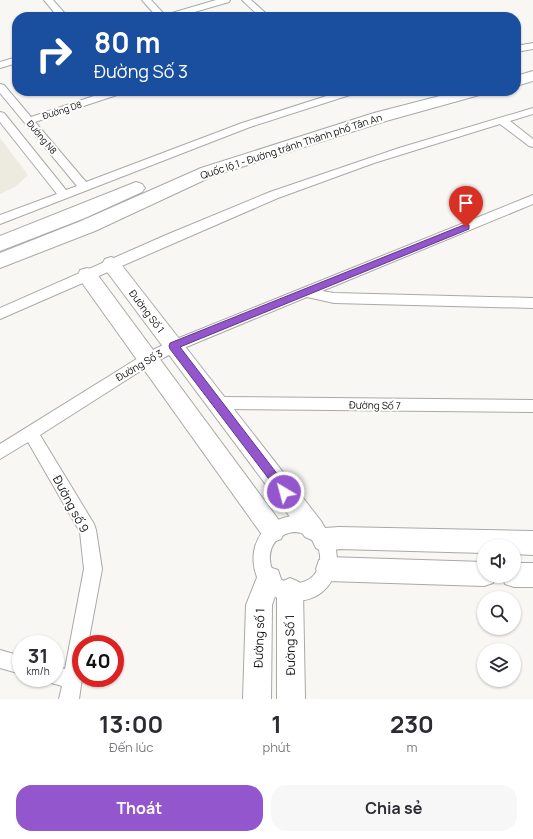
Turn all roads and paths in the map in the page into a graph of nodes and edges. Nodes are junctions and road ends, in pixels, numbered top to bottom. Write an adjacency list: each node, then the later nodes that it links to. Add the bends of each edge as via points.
1 (48, 0): 5 (street)
2 (146, 0): 6 (street)
3 (226, 0): 7 (street)
4 (246, 0): 8 (street)
5 (59, 12)
6 (157, 12)
7 (184, 12)
8 (259, 12)
9 (533, 46): 10 (street)
10 (521, 48)
11 (12, 61): 13 (street)
12 (533, 64): 14 (highway)
13 (0, 65)
14 (521, 67)
15 (533, 76): 16 (highway)
16 (521, 80)
17 (0, 87): 25 (street, Đường N8)
18 (104, 96): 25 (street, Đường D8)
19 (334, 96): 27 (street, via 246,124)
20 (409, 96): 31 (highway, Quốc lộ 1 - Đường tránh Thành phố Tân An, via 197,160)
21 (458, 96): 32 (highway, Quốc lộ 1 - Đường tránh Thành phố Tân An, via 380,117 207,172 88,226)
22 (533, 111): 24 (street)
23 (0, 115): 28 (street, Đường N8)
24 (502, 120): 26 (street); 33 (street, via 429,141 275,195)
25 (28, 121): 27 (street, Đường N8)
26 (533, 144)
27 (84, 187): 28 (street)
28 (63, 194): 30 (street)
29 (533, 199): 35 (street, Đường Số 3)
30 (0, 220)
31 (0, 244)
32 (0, 261)
33 (111, 264): 34 (street); 38 (street, Đường Số 1)
34 (87, 276): 37 (street); 39 (street)
35 (306, 292): 36 (street, via 334,298); 38 (street, Đường Số 3)
36 (533, 303)
37 (0, 314)
38 (174, 346): 39 (street, Đường Số 3); 40 (street, Đường Số 1)
39 (148, 359): 42 (street, Đường Số 3); 44 (street)
40 (217, 403): 41 (street, Đường Số 7); 45 (street, Đường Số 1)
41 (533, 406)
42 (31, 432): 43 (street, Đường Số 3); 54 (street, Đường số 9, via 88,530 93,569)
43 (0, 452)
44 (273, 531): 45 (street, via 293,524 303,525); 51 (street, via 262,548 261,559 263,569)
45 (319, 535): 46 (street, via 339,538); 47 (street, via 328,546)
46 (533, 543)
47 (328, 569): 48 (street); 51 (street, via 323,579 314,587 302,591)
48 (477, 574)
49 (521, 575): 50 (street)
50 (533, 575)
51 (279, 585): 56 (street, Đường số 1, via 259,605); 57 (street, Đường Số 1)
52 (0, 659): 53 (street)
53 (12, 662)
54 (64, 678): 55 (street, Đường số 9)
55 (69, 699)
56 (257, 699)
57 (291, 699)

